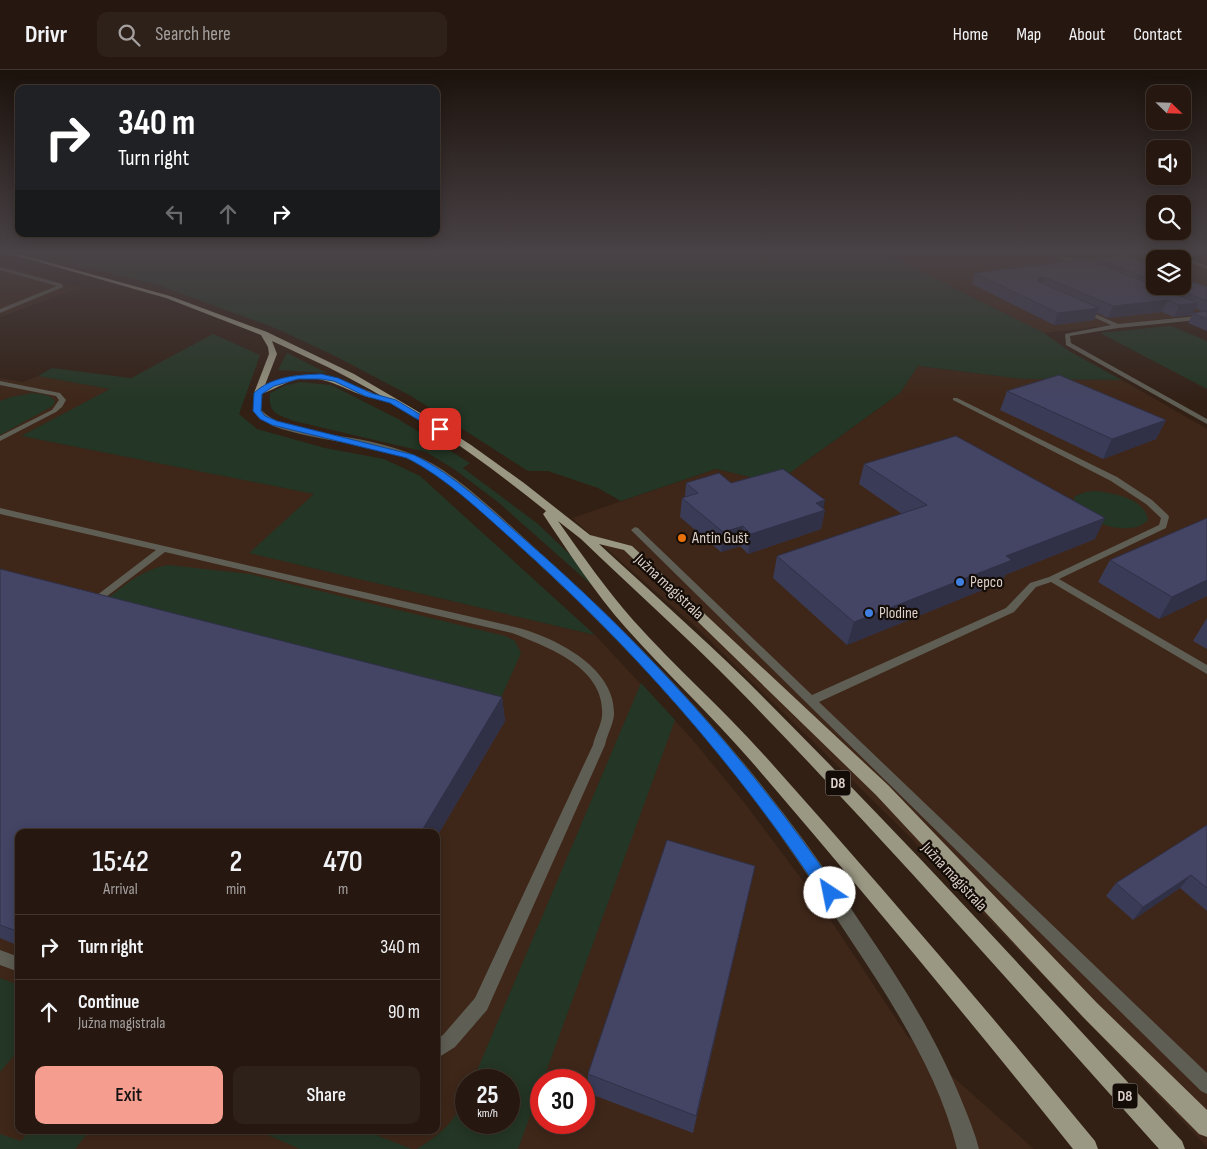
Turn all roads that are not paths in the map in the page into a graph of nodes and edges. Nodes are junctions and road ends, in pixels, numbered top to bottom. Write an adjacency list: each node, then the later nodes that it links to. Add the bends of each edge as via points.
1 (24, 301): 4 (lane)
2 (179, 301): 8 (main road, Južna magistrala / D8)
3 (1073, 306): 7 (lane)
4 (0, 311)
5 (1197, 313): 6 (lane)
6 (1207, 317): 7 (lane)
7 (1118, 326): 13 (lane, via 1067,335 1068,344)
8 (264, 334): 10 (main road, via 273,354); 12 (main road, Južna magistrala / D8, via 352,376)
9 (0, 382): 14 (lane, via 52,392 63,400 54,412)
10 (258, 393): 12 (main road, via 297,377 321,377); 29 (street, via 257,411 275,423 394,451 428,465 513,534 633,647 740,770 800,848 901,999 940,1071)
11 (955, 399): 20 (lane, via 1114,479 1150,502 1165,516 1163,526)
12 (393, 402): 15 (main road, Južna magistrala / D8, via 468,447)
13 (1207, 422)
14 (0, 440)
15 (528, 491): 18 (main road, Južna magistrala / D8); 30 (main road, via 630,624 724,720 820,830 966,1000)
16 (0, 511): 19 (lane)
17 (635, 530): 23 (lane)
18 (585, 538): 28 (main road, via 628,548 707,622 882,790 1090,1010); 31 (main road, Južna magistrala / D8, via 740,683 828,772)
19 (162, 550): 21 (lane); 26 (lane, via 515,630 576,660 593,672 606,693 608,716 599,745 482,1004)
20 (1052, 579): 22 (lane); 23 (lane, via 1032,585 1010,610)
21 (94, 601)
22 (1207, 670)
23 (810, 701): 27 (lane)
24 (0, 957): 25 (lane)
25 (15, 963)
26 (440, 1048)
27 (1207, 1085)
28 (1207, 1126)
29 (968, 1149)
30 (1087, 1149)
31 (1174, 1149)

